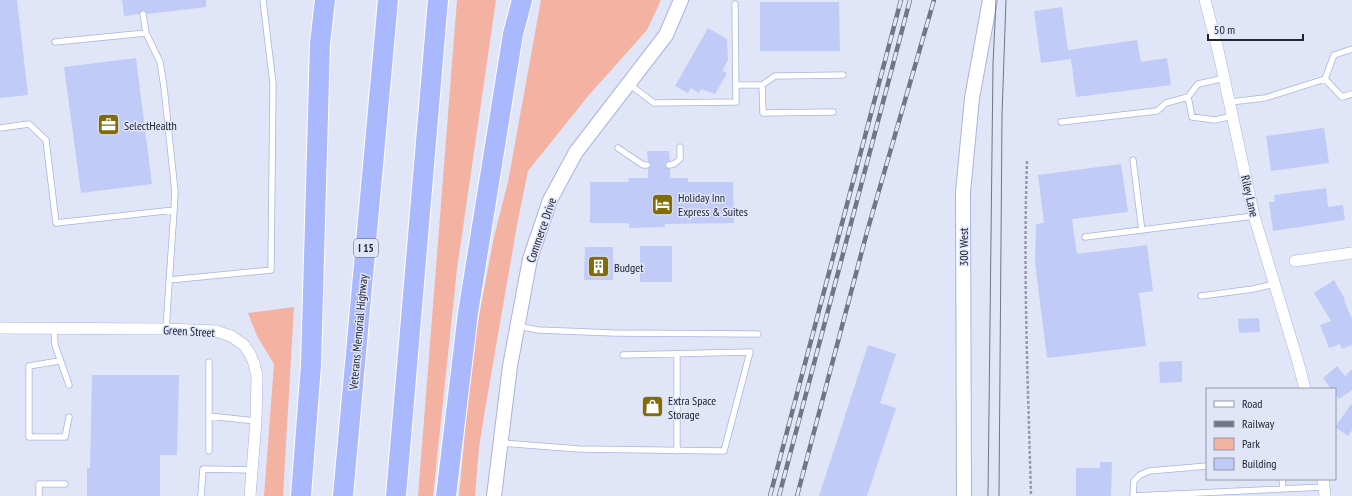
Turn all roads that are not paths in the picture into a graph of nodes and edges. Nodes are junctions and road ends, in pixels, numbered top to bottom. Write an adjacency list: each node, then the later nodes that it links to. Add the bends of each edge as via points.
1 (263, 0): 42 (lane, via 274,84 271,270)
2 (318, 0): 16 (highway)
3 (325, 0): 16 (highway)
4 (388, 0): 72 (highway, Veterans Memorial Highway / I 15)
5 (438, 0): 73 (highway)
6 (511, 0): 14 (highway)
7 (522, 0): 14 (highway)
8 (681, 0): 21 (street, Commerce Drive, via 666,35)
9 (990, 0): 76 (street, 300 West, via 972,98 963,192)
10 (1205, 0): 19 (street, Riley Lane)
11 (736, 4): 22 (lane)
12 (143, 14): 13 (lane)
13 (146, 33): 15 (lane); 36 (lane, via 160,62 164,87 175,192)
14 (513, 34): 74 (highway, via 468,313)
15 (55, 42)
16 (320, 43): 71 (highway, via 311,365)
17 (1352, 49): 20 (lane, via 1334,55)
18 (842, 75): 23 (lane, via 775,76)
19 (1224, 78): 25 (lane, via 1198,84); 26 (street, Riley Lane)
20 (1325, 79): 24 (lane, via 1342,97); 26 (lane, via 1265,98)
21 (628, 84): 22 (lane, via 654,103 736,102); 45 (street, Commerce Drive, via 576,152 550,200 530,259)
22 (736, 85): 23 (lane)
23 (762, 85): 27 (lane, via 762,112)
24 (1352, 94)
25 (1188, 97): 28 (lane, via 1192,117 1215,120); 29 (lane, via 1166,103 1157,111)
26 (1230, 102): 28 (street, Riley Lane)
27 (833, 112)
28 (1233, 116): 37 (street, Riley Lane)
29 (1061, 122)
30 (0, 128): 36 (lane, via 29,124 46,140 56,223)
31 (680, 147): 35 (lane, via 680,159)
32 (618, 148): 34 (lane, via 643,165)
33 (1133, 160): 38 (lane)
34 (648, 165)
35 (669, 165)
36 (174, 210): 42 (lane)
37 (1254, 216): 38 (lane); 43 (street, Riley Lane)
38 (1142, 231): 39 (lane)
39 (1085, 237)
40 (1352, 253): 41 (street)
41 (1295, 261)
42 (168, 280): 48 (lane)
43 (1275, 284): 44 (lane, via 1253,290); 55 (street, Riley Lane)
44 (1202, 296)
45 (517, 326): 49 (lane, via 538,330 614,333); 59 (street, Commerce Drive)
46 (0, 328): 47 (street, Green Street)
47 (54, 329): 48 (street, Green Street); 52 (lane)
48 (166, 329): 58 (street, Green Street, via 216,331 231,336 244,345 254,363 257,376)
49 (758, 334)
50 (677, 354): 51 (lane); 61 (lane); 61 (lane, via 750,352 724,451)
51 (623, 355)
52 (59, 361): 54 (lane); 56 (lane, via 29,366 29,437 65,437)
53 (209, 362): 57 (lane)
54 (68, 385)
55 (1305, 388)
56 (68, 416)
57 (209, 416): 58 (lane); 60 (lane)
58 (256, 421): 63 (street, Green Street)
59 (499, 443): 61 (lane, via 579,449); 75 (street, Commerce Drive)
60 (209, 451)
61 (677, 451)
62 (1206, 466): 77 (lane, via 1149,471 1134,481)
63 (252, 470): 69 (lane, via 203,469); 70 (street, Green Street)
64 (1282, 480): 67 (lane)
65 (64, 484): 68 (lane, via 39,484)
66 (1324, 487): 67 (lane)
67 (1283, 489): 78 (lane)
68 (39, 496)
69 (202, 496)
70 (250, 496)
71 (301, 496)
72 (343, 496)
73 (396, 496)
74 (446, 496)
75 (494, 496)
76 (964, 496)
77 (1133, 496): 78 (lane)
78 (1172, 496)

